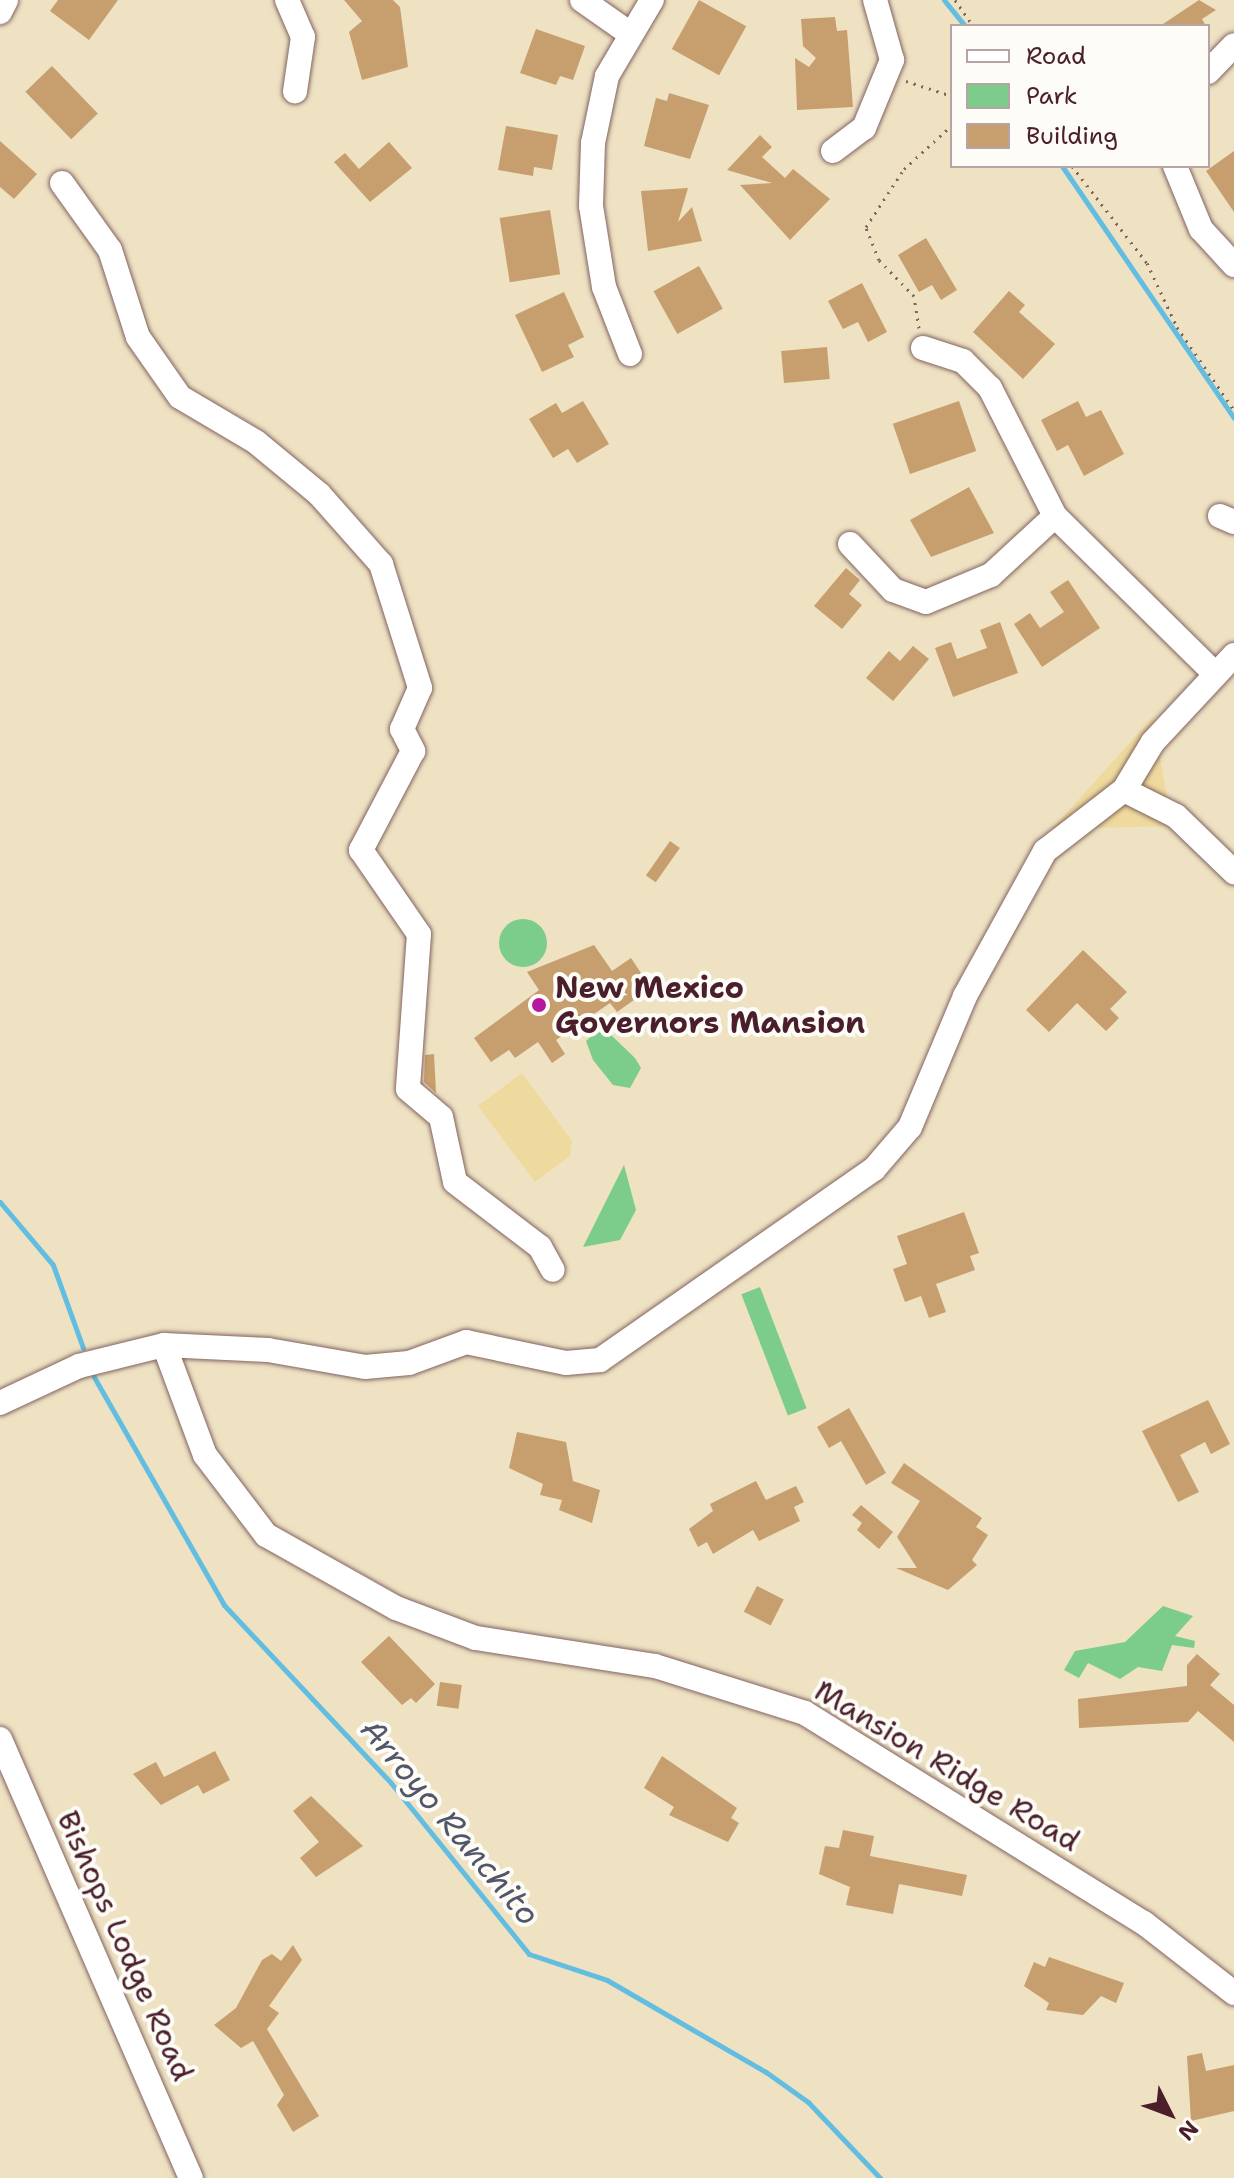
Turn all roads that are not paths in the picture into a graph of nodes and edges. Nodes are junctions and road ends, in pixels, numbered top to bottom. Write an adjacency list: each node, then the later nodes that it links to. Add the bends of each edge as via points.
1 (6, 0): 6 (street)
2 (287, 0): 10 (street, via 303,37)
3 (582, 0): 7 (street)
4 (652, 0): 7 (street)
5 (875, 0): 11 (street, via 892,60 864,128)
6 (0, 12)
7 (629, 33): 16 (street, via 607,76 591,206 604,287)
8 (1234, 45): 9 (street)
9 (1210, 70)
10 (295, 91)
11 (833, 151)
12 (1176, 168): 14 (street, via 1201,229)
13 (62, 183): 23 (street, via 110,250 138,337 180,397 256,442 319,494 381,564 420,688 402,729 413,751 361,850 419,934 408,1089 441,1117 455,1182 540,1247)
14 (1234, 265)
15 (923, 348): 17 (street, via 963,361 990,388)
16 (630, 354)
17 (1055, 516): 18 (street, via 991,575 926,602 893,590); 20 (street)
18 (850, 544)
19 (1234, 655): 20 (street)
20 (1215, 674): 21 (street, via 1153,742)
21 (1124, 790): 22 (street, via 1176,816); 24 (street, via 1045,851 965,996 910,1127 874,1169 600,1360 566,1363 466,1342 409,1363 365,1367 268,1350)
22 (1234, 872)
23 (553, 1270)
24 (164, 1345): 25 (street, via 79,1366); 27 (street, Mansion Ridge Road, via 205,1455 266,1535 396,1608 476,1638 655,1666 805,1713 1144,1923)
25 (0, 1403)
26 (0, 1739): 28 (street, Bishops Lodge Road)
27 (1234, 1993)
28 (191, 2178)

